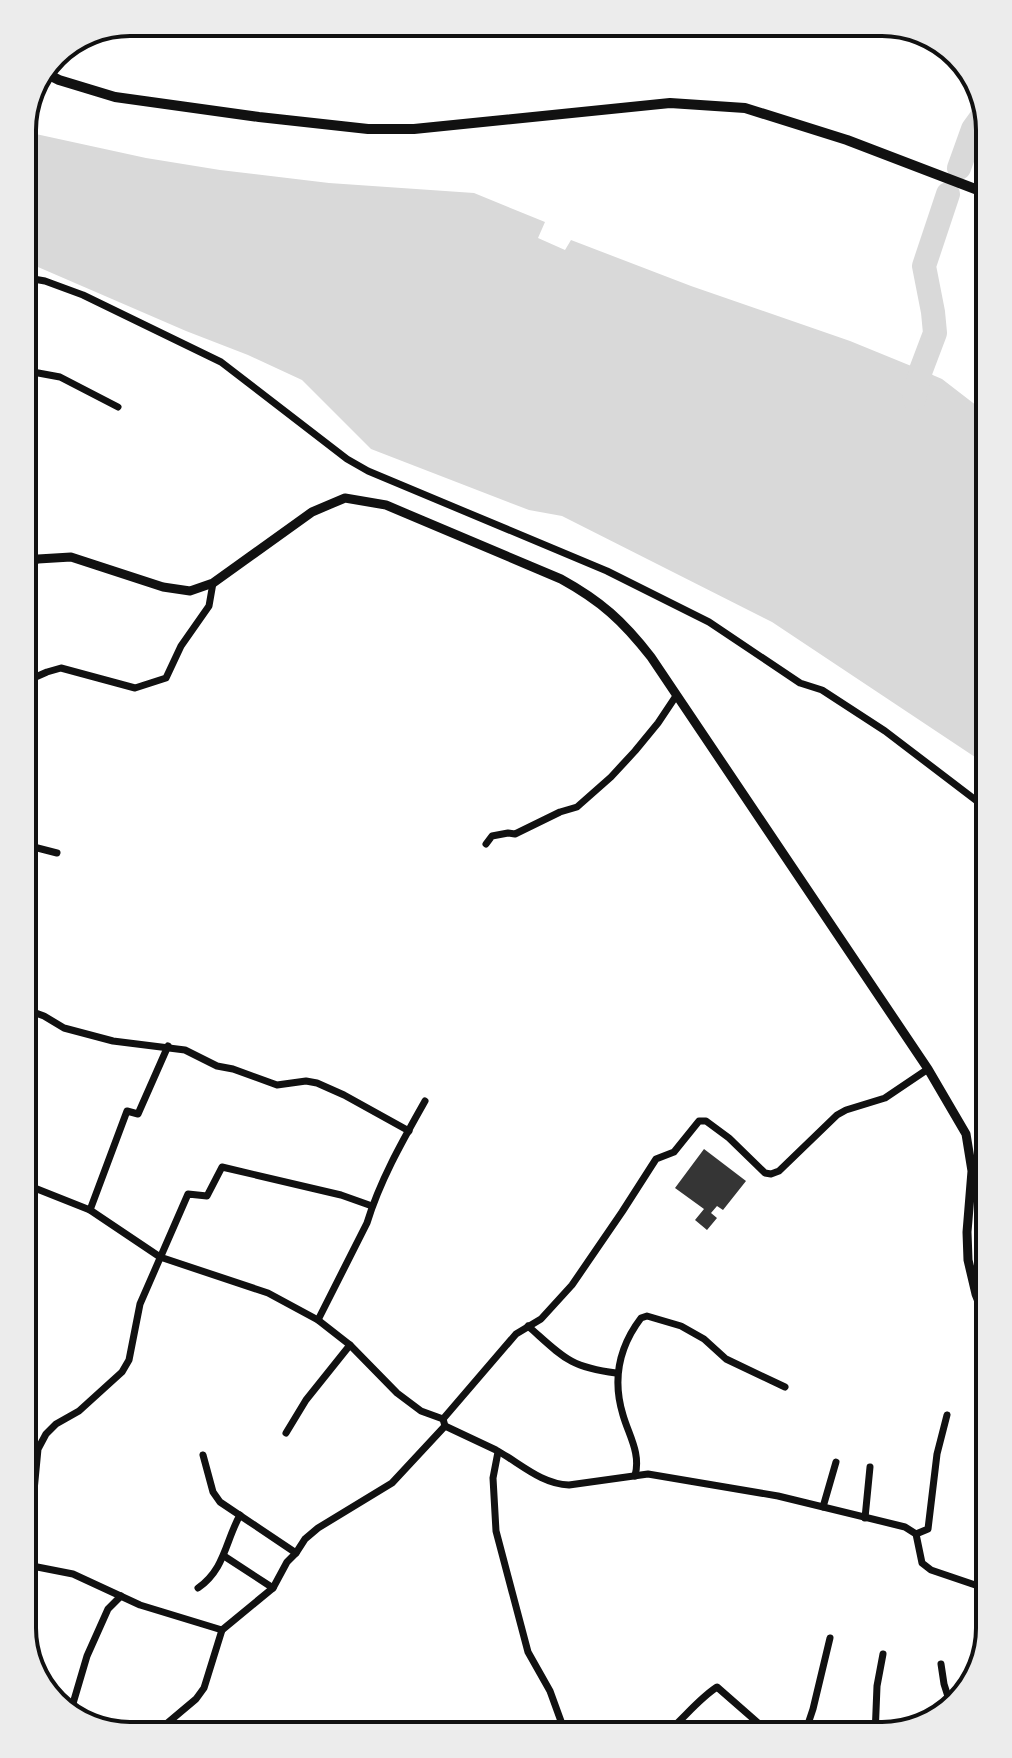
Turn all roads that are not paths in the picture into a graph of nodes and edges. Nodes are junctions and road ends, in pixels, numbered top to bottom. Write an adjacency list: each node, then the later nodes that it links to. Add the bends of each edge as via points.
1 (53, 77): 2 (main road, via 115,97 368,129 670,103 745,108 847,140)
2 (976, 192)
3 (36, 279): 10 (street, via 83,295 221,362 368,471 607,571 709,622 885,731)
4 (36, 373): 5 (street, via 60,377)
5 (118, 407)
6 (36, 560): 7 (street, via 71,557 190,591)
7 (213, 583): 8 (street, via 209,606 166,678 135,688 61,668); 9 (street, via 312,512 345,498 386,505 589,594 633,634)
8 (36, 677)
9 (676, 696): 11 (street, via 635,751 577,807 515,834 492,836); 16 (street)
10 (976, 800)
11 (486, 844)
12 (36, 848): 13 (street)
13 (57, 853)
14 (36, 1013): 15 (street, via 64,1028 113,1041)
15 (168, 1046): 18 (street, via 277,1085 306,1081 326,1086); 21 (street, via 138,1114 127,1111)
16 (928, 1069): 23 (street, via 966,1134 972,1171 968,1260); 25 (street, via 885,1098 837,1115 771,1174 717,1129 699,1121 674,1152 656,1159 572,1285)
17 (425, 1101): 18 (street)
18 (409, 1131): 20 (street)
19 (36, 1189): 21 (street)
20 (372, 1206): 22 (street, via 222,1167 207,1196 188,1194); 24 (street)
21 (90, 1210): 22 (street)
22 (160, 1257): 24 (street, via 268,1293); 36 (street, via 140,1304 129,1360 79,1411 46,1434)
23 (976, 1294)
24 (318, 1320): 26 (street)
25 (528, 1326): 27 (street, via 576,1365); 30 (street)
26 (350, 1345): 30 (street, via 397,1393); 31 (street)
27 (616, 1373): 28 (street, via 625,1346 647,1316 681,1326 726,1359); 37 (street, via 622,1413 636,1449)
28 (785, 1387)
29 (947, 1415): 41 (street, via 928,1529)
30 (444, 1423): 32 (street); 42 (street, via 392,1483 318,1528)
31 (286, 1433)
32 (498, 1452): 37 (street, via 556,1484); 56 (street, via 493,1478 496,1531 528,1652)
33 (203, 1455): 39 (street, via 213,1492)
34 (836, 1462): 38 (street)
35 (870, 1467): 40 (street)
36 (36, 1470)
37 (635, 1476): 38 (street, via 648,1474)
38 (823, 1507): 40 (street)
39 (240, 1515): 42 (street); 43 (street)
40 (865, 1518): 41 (street)
41 (916, 1534): 45 (street, via 922,1563)
42 (296, 1553): 47 (street)
43 (224, 1556): 46 (street, via 211,1579); 47 (street)
44 (36, 1567): 48 (street, via 73,1574)
45 (976, 1585)
46 (198, 1588)
47 (273, 1588): 49 (street)
48 (121, 1596): 49 (street); 54 (street, via 102,1619)
49 (222, 1630): 55 (street, via 204,1688)
50 (830, 1638): 59 (street)
51 (883, 1654): 60 (street)
52 (941, 1664): 53 (street)
53 (948, 1695)
54 (73, 1703)
55 (169, 1722)
56 (561, 1722)
57 (681, 1722): 58 (street, via 717,1687)
58 (757, 1722)
59 (809, 1722)
60 (876, 1722)

